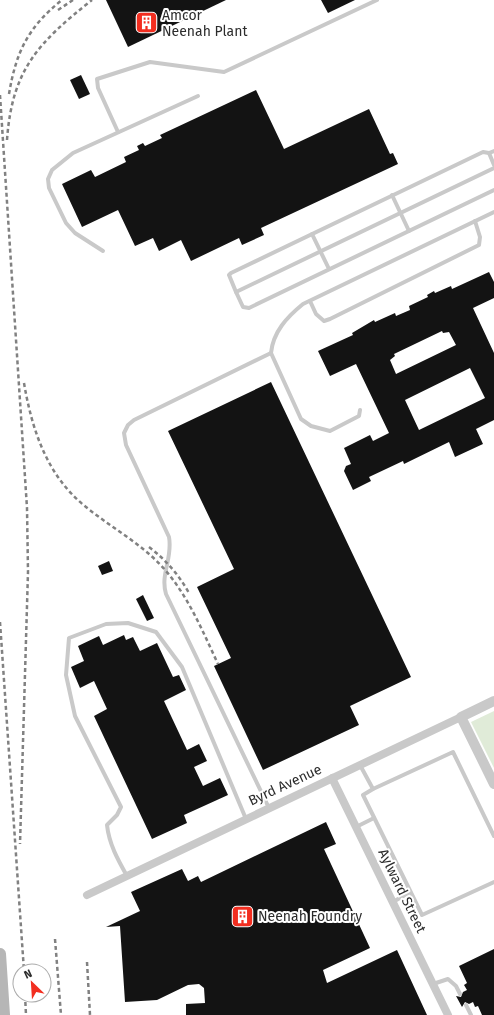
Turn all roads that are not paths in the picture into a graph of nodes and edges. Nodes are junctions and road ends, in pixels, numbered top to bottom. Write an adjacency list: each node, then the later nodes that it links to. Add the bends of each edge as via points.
1 (377, 0): 3 (lane, via 224,72 150,62 97,79 98,88)
2 (198, 96): 3 (lane)
3 (118, 132): 15 (lane, via 66,158 52,170 48,183 55,202 70,228)
4 (494, 151): 5 (lane)
5 (488, 153): 6 (lane); 9 (lane, via 483,152)
6 (494, 165)
7 (494, 168): 11 (lane)
8 (494, 190): 13 (lane)
9 (392, 195): 11 (lane); 14 (lane)
10 (494, 212): 12 (lane)
11 (400, 213): 13 (lane); 16 (lane)
12 (475, 221): 19 (lane); 19 (lane, via 480,237 479,245 330,319 320,319)
13 (409, 231): 17 (lane)
14 (312, 234): 16 (lane); 18 (lane, via 231,273 229,275)
15 (103, 251)
16 (320, 251): 17 (lane); 18 (lane)
17 (329, 269): 18 (lane, via 249,308 243,307)
18 (236, 292)
19 (310, 301): 20 (lane, via 287,317 272,342)
20 (271, 354): 21 (lane, via 301,419 311,426 330,431 359,416); 28 (lane, via 134,420 124,433 126,445 169,537 171,547 163,578 166,594)
21 (360, 410)
22 (494, 701): 23 (street, Byrd Avenue)
23 (461, 717): 24 (street, Byrd Avenue); 26 (street)
24 (360, 765): 25 (street, Byrd Avenue); 27 (lane)
25 (332, 778): 28 (street, Byrd Avenue); 31 (street, Aylward Street)
26 (494, 784)
27 (373, 789): 29 (lane, via 363,795); 32 (lane, via 453,752)
28 (269, 808): 30 (street, Byrd Avenue)
29 (374, 818): 31 (lane); 35 (lane)
30 (246, 819): 33 (street, Byrd Avenue); 33 (lane, via 182,667 156,632 128,623 106,624 69,638 66,675 75,716 121,807 107,825 108,836)
31 (356, 827): 37 (street, Aylward Street)
32 (494, 836)
33 (127, 876): 36 (street, Byrd Avenue)
34 (494, 882): 35 (lane, via 422,915)
35 (410, 892): 37 (lane)
36 (87, 895)
37 (393, 902): 39 (street, Aylward Street)
38 (0, 954): 42 (main road)
39 (433, 984): 40 (lane, via 448,979 453,982); 43 (street, Aylward Street)
40 (460, 994)
41 (466, 1005): 44 (lane)
42 (4, 1015)
43 (448, 1015)
44 (470, 1015)

